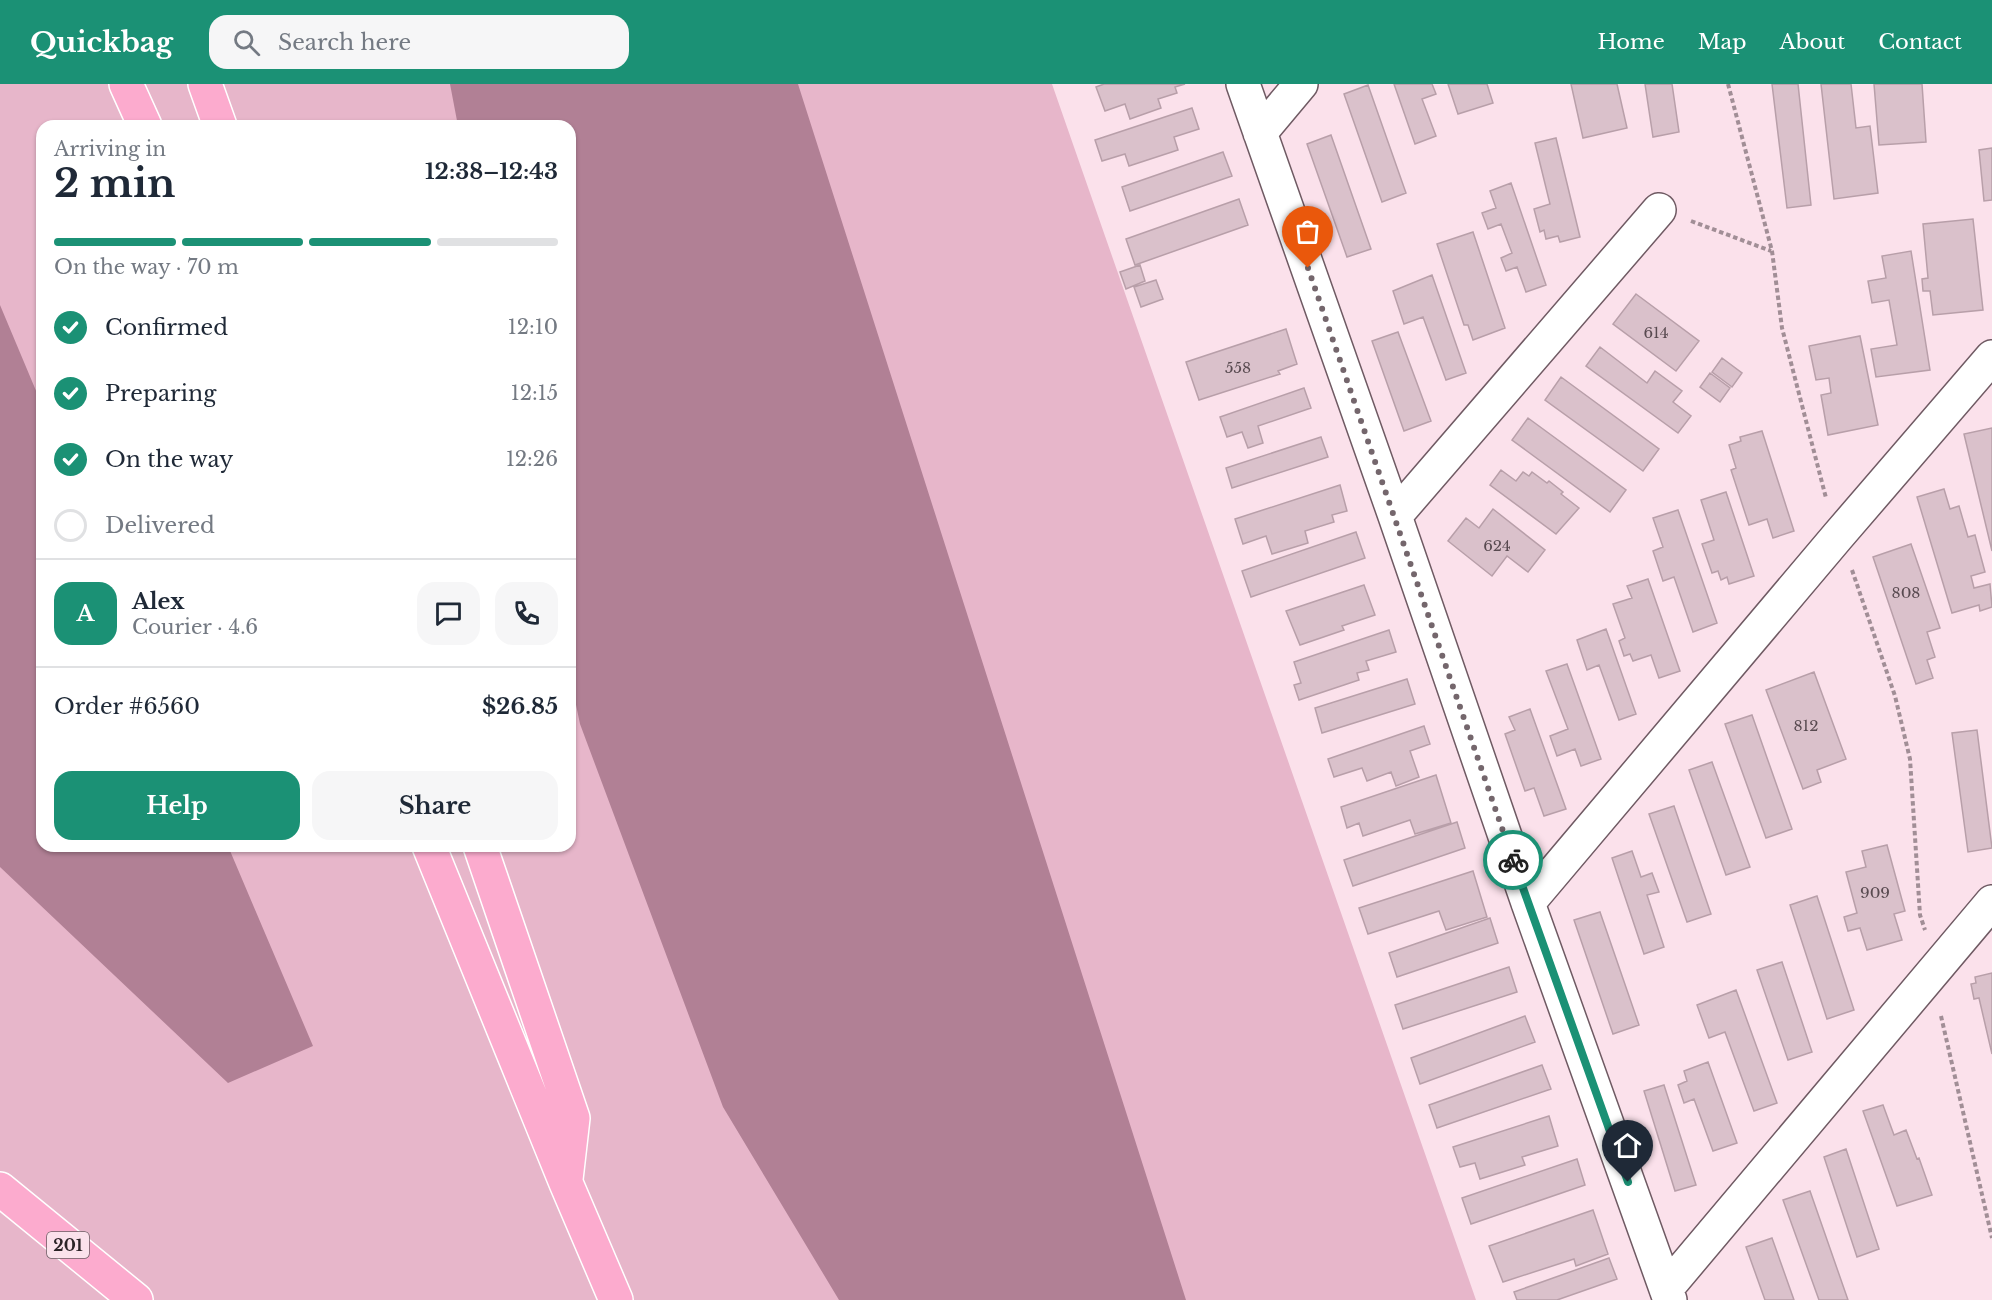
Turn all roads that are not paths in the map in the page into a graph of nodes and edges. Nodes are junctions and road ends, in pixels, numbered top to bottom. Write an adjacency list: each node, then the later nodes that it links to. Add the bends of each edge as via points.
1 (126, 84): 5 (highway)
2 (205, 84): 6 (highway)
3 (1243, 84): 7 (lane)
4 (1301, 84): 7 (lane)
5 (142, 120)
6 (218, 120)
7 (1260, 133): 10 (lane)
8 (1659, 210): 10 (lane)
9 (1992, 357): 14 (lane)
10 (1395, 516): 14 (lane)
11 (431, 852): 15 (highway)
12 (482, 852): 15 (highway, via 573,1118)
13 (1992, 902): 17 (lane)
14 (1528, 903): 17 (lane)
15 (566, 1183): 19 (highway)
16 (0, 1189): 18 (highway, 201)
17 (1668, 1295)
18 (135, 1300)
19 (616, 1300)

